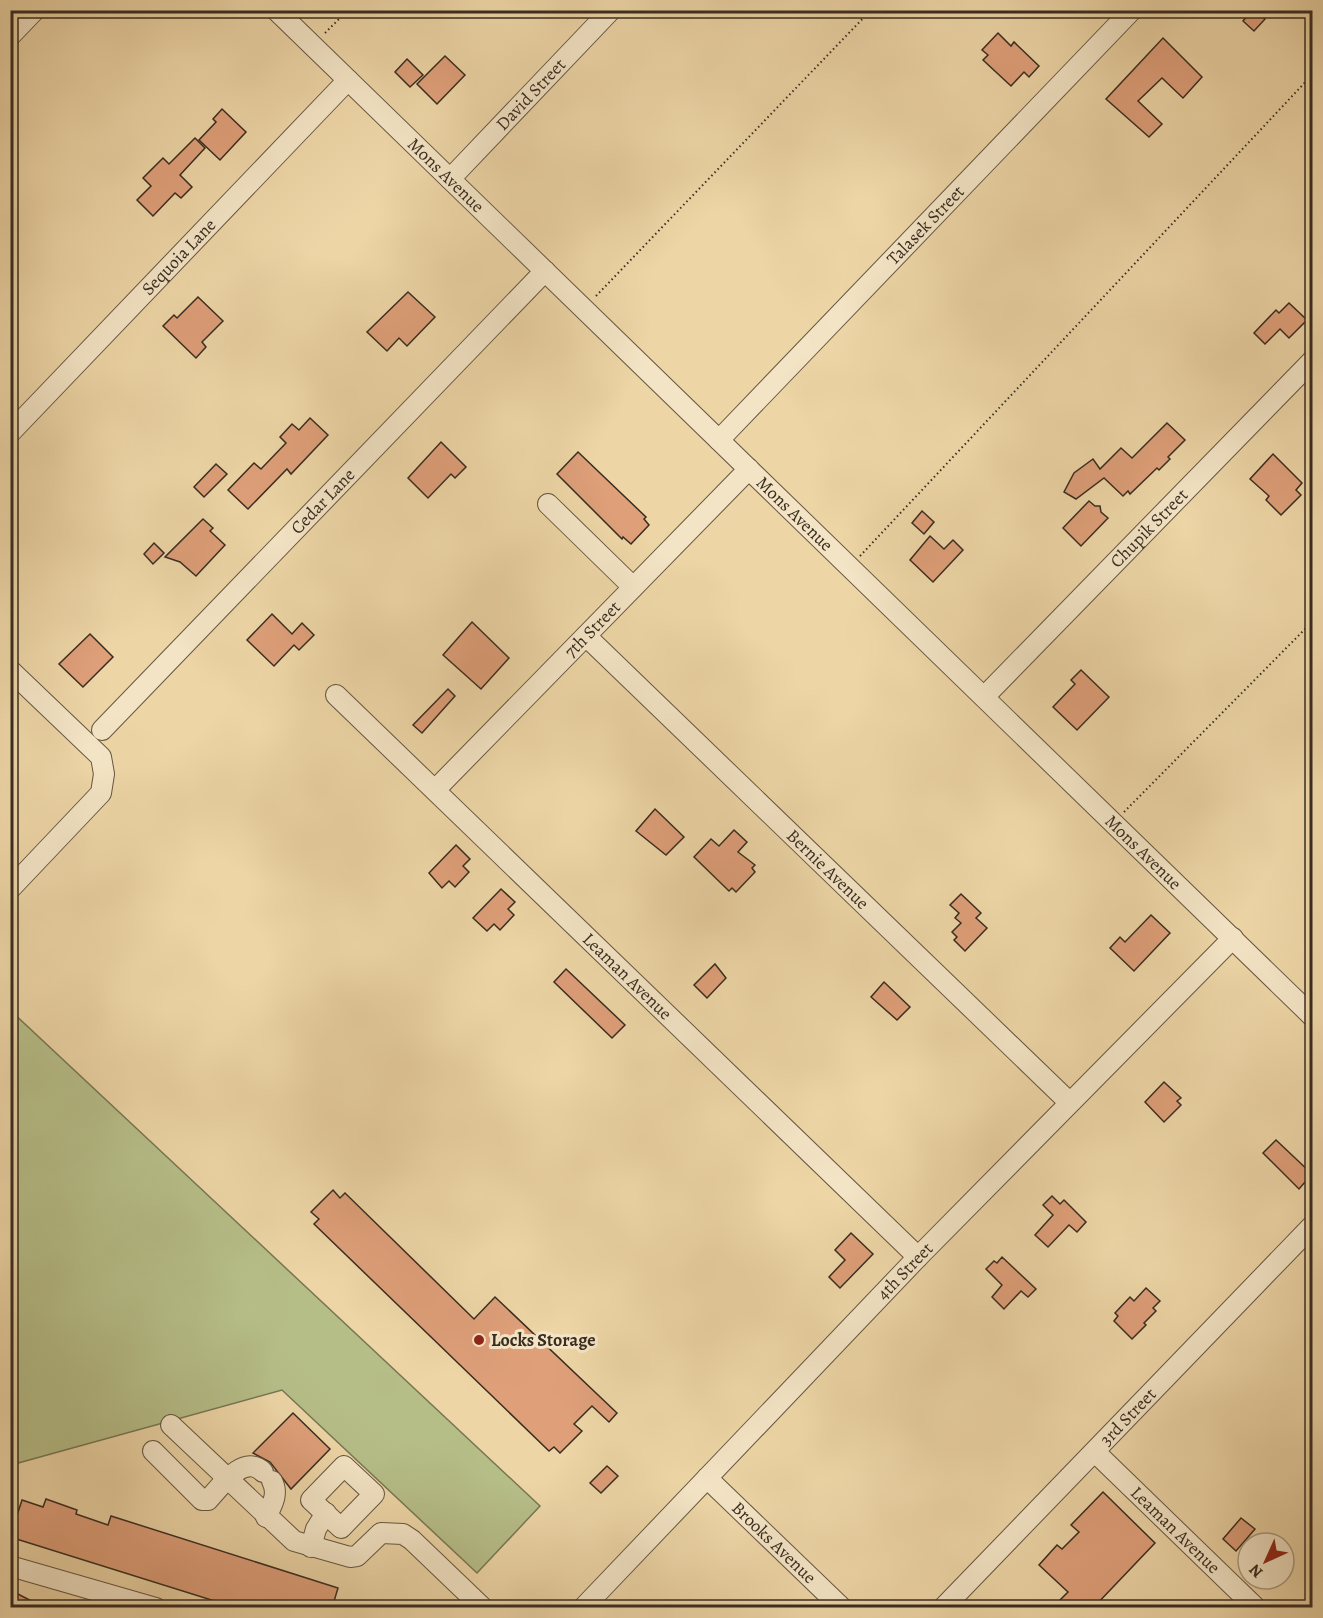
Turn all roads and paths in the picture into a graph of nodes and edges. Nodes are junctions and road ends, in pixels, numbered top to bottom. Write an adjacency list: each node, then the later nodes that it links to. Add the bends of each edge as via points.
1 (35, 10): 7 (street)
2 (276, 10): 8 (street, Mons Avenue)
3 (348, 10): 8 (path)
4 (611, 10): 11 (street, David Street)
5 (871, 10): 13 (path)
6 (1132, 10): 16 (street, Talasek Street)
7 (10, 36)
8 (313, 46): 10 (street, Mons Avenue)
9 (1312, 75): 19 (path)
10 (348, 80): 11 (street, Mons Avenue); 15 (street, Sequoia Lane)
11 (450, 179): 12 (street, Mons Avenue)
12 (545, 271): 13 (street, Mons Avenue); 26 (street, Cedar Lane)
13 (584, 308): 16 (street, Mons Avenue)
14 (1312, 361): 25 (street, Chupik Street)
15 (10, 433)
16 (719, 440): 17 (street, Mons Avenue)
17 (749, 469): 19 (street, Mons Avenue); 20 (street, 7th Street)
18 (548, 504): 20 (street)
19 (850, 566): 25 (street, Mons Avenue)
20 (633, 587): 22 (street, 7th Street)
21 (1312, 622): 28 (path)
22 (586, 636): 27 (street, 7th Street); 32 (street, Bernie Avenue)
23 (10, 670): 29 (street, via 101,757 104,774 101,793)
24 (336, 695): 27 (street, Leaman Avenue)
25 (984, 697): 28 (street, Mons Avenue)
26 (102, 730)
27 (435, 790): 34 (street, Leaman Avenue)
28 (1114, 823): 30 (street, Mons Avenue)
29 (10, 889)
30 (1233, 938): 31 (street, Mons Avenue); 32 (street, 4th Street)
31 (1312, 1016)
32 (1069, 1102): 34 (street, 4th Street)
33 (1312, 1226): 37 (street, 3rd Street)
34 (918, 1257): 38 (street, 4th Street)
35 (171, 1425): 39 (street)
36 (153, 1451): 39 (street, via 202,1500 208,1500)
37 (1095, 1452): 48 (street, 3rd Street); 49 (street, Leaman Avenue)
38 (707, 1478): 46 (street, 4th Street); 47 (street, Brooks Avenue)
39 (227, 1479): 41 (street); 41 (street, via 242,1468 260,1468 276,1488)
40 (326, 1513): 42 (street)
41 (266, 1517): 42 (street, via 294,1541)
42 (311, 1546): 45 (street, via 350,1557 357,1556 381,1533 403,1534)
43 (10, 1566): 44 (street)
44 (156, 1608)
45 (483, 1608)
46 (583, 1608)
47 (842, 1608)
48 (943, 1608)
49 (1256, 1608)

